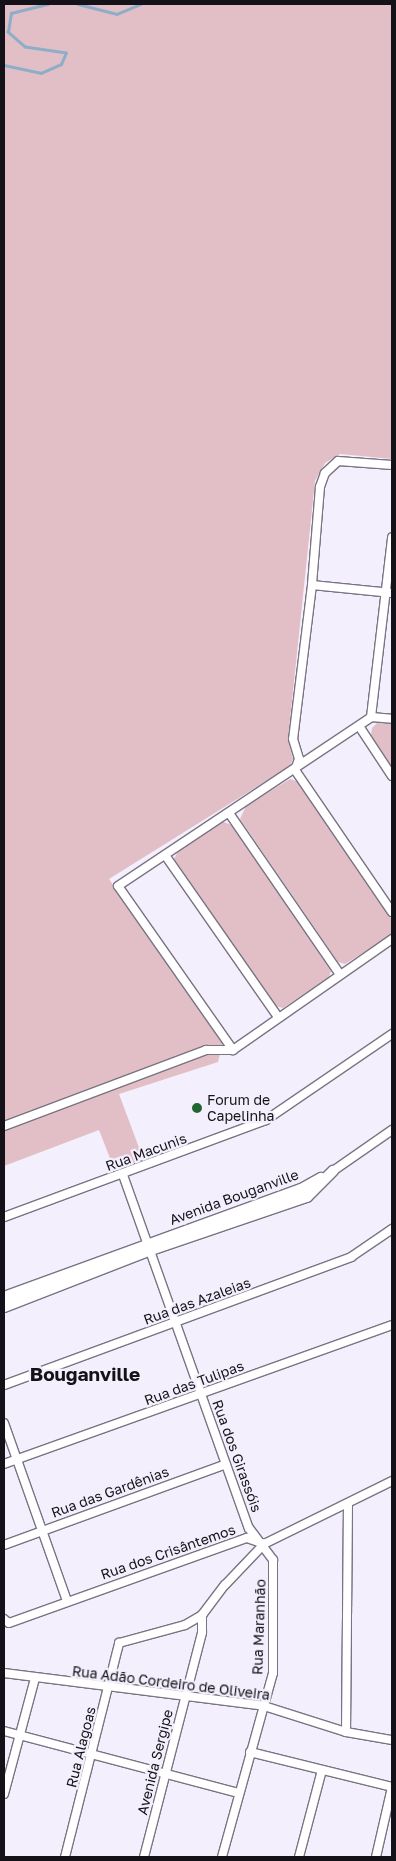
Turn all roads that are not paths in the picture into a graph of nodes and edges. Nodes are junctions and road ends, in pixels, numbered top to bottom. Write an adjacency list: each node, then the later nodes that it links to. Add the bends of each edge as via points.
1 (392, 465): 3 (street, via 338,461 325,473 320,487)
2 (392, 537): 4 (street)
3 (312, 585): 4 (street); 8 (street, via 293,739 299,759)
4 (390, 593): 5 (street)
5 (372, 716): 6 (street); 7 (street)
6 (392, 719)
7 (359, 726): 8 (street); 9 (street)
8 (295, 770): 10 (street); 12 (street)
9 (392, 776)
10 (229, 813): 11 (street); 14 (street)
11 (165, 855): 15 (street); 17 (street, via 118,886)
12 (392, 912)
13 (392, 939): 14 (street)
14 (339, 973): 15 (street)
15 (278, 1017): 17 (street)
16 (392, 1034): 21 (street, Rua Macunis, via 266,1120)
17 (233, 1050): 18 (street, via 206,1050)
18 (4, 1126)
19 (392, 1130): 20 (street)
20 (333, 1171): 24 (street, Avenida Bouganville, via 308,1197)
21 (123, 1174): 22 (street, Rua Macunis); 24 (street, Rua dos Girassóis)
22 (4, 1217)
23 (392, 1229): 27 (street, Rua das Azaleias, via 351,1257)
24 (150, 1246): 25 (street, Avenida Bouganville); 26 (street, Avenida Bouganville); 27 (street, Rua dos Girassóis)
25 (4, 1297)
26 (4, 1306)
27 (177, 1321): 29 (street, Rua das Azaleias); 30 (street, Rua dos Girassóis)
28 (392, 1325): 30 (street, Rua das Tulipas)
29 (4, 1385)
30 (202, 1394): 32 (street, Rua das Tulipas); 34 (street, Rua dos Girassóis)
31 (4, 1422): 32 (street)
32 (16, 1459): 33 (street, Rua das Tulipas); 37 (street)
33 (4, 1464)
34 (226, 1464): 37 (street, Rua das Gardênias); 38 (street, Rua dos Girassóis, via 249,1528)
35 (392, 1481): 36 (street)
36 (348, 1504): 38 (street); 49 (street)
37 (42, 1530): 39 (street, Rua das Gardênias); 40 (street)
38 (264, 1544): 40 (street, Rua dos Crisântemos, via 247,1538); 41 (street, via 243,1564); 47 (street, Rua Maranhão, via 273,1560 273,1673)
39 (4, 1545)
40 (67, 1601): 42 (street, Rua dos Crisântemos, via 9,1624)
41 (202, 1615): 45 (street, Rua Alagoas, via 185,1625 119,1643); 46 (street, Avenida Sergipe, via 202,1632)
42 (4, 1619)
43 (4, 1673): 44 (street, Rua Adão Cordeiro de Oliveira)
44 (34, 1678): 45 (street, Rua Adão Cordeiro de Oliveira); 50 (street)
45 (109, 1688): 46 (street, Rua Adão Cordeiro de Oliveira); 53 (street, Rua Alagoas)
46 (185, 1696): 47 (street, Rua Adão Cordeiro de Oliveira); 55 (street, Avenida Sergipe)
47 (264, 1706): 49 (street, Rua Adão Cordeiro de Oliveira); 52 (street, Rua Maranhão)
48 (4, 1731): 50 (street)
49 (346, 1732): 51 (street, Rua Adão Cordeiro de Oliveira)
50 (19, 1735): 53 (street); 58 (street)
51 (392, 1740)
52 (250, 1752): 54 (street); 57 (street, Rua Maranhão)
53 (93, 1754): 55 (street); 59 (street, Rua Alagoas)
54 (322, 1770): 56 (street); 62 (street)
55 (165, 1774): 57 (street); 60 (street, Avenida Sergipe)
56 (392, 1787): 63 (street)
57 (238, 1793): 61 (street, Rua Maranhão)
58 (4, 1794)
59 (65, 1857)
60 (144, 1857)
61 (222, 1857)
62 (299, 1857)
63 (376, 1857)

